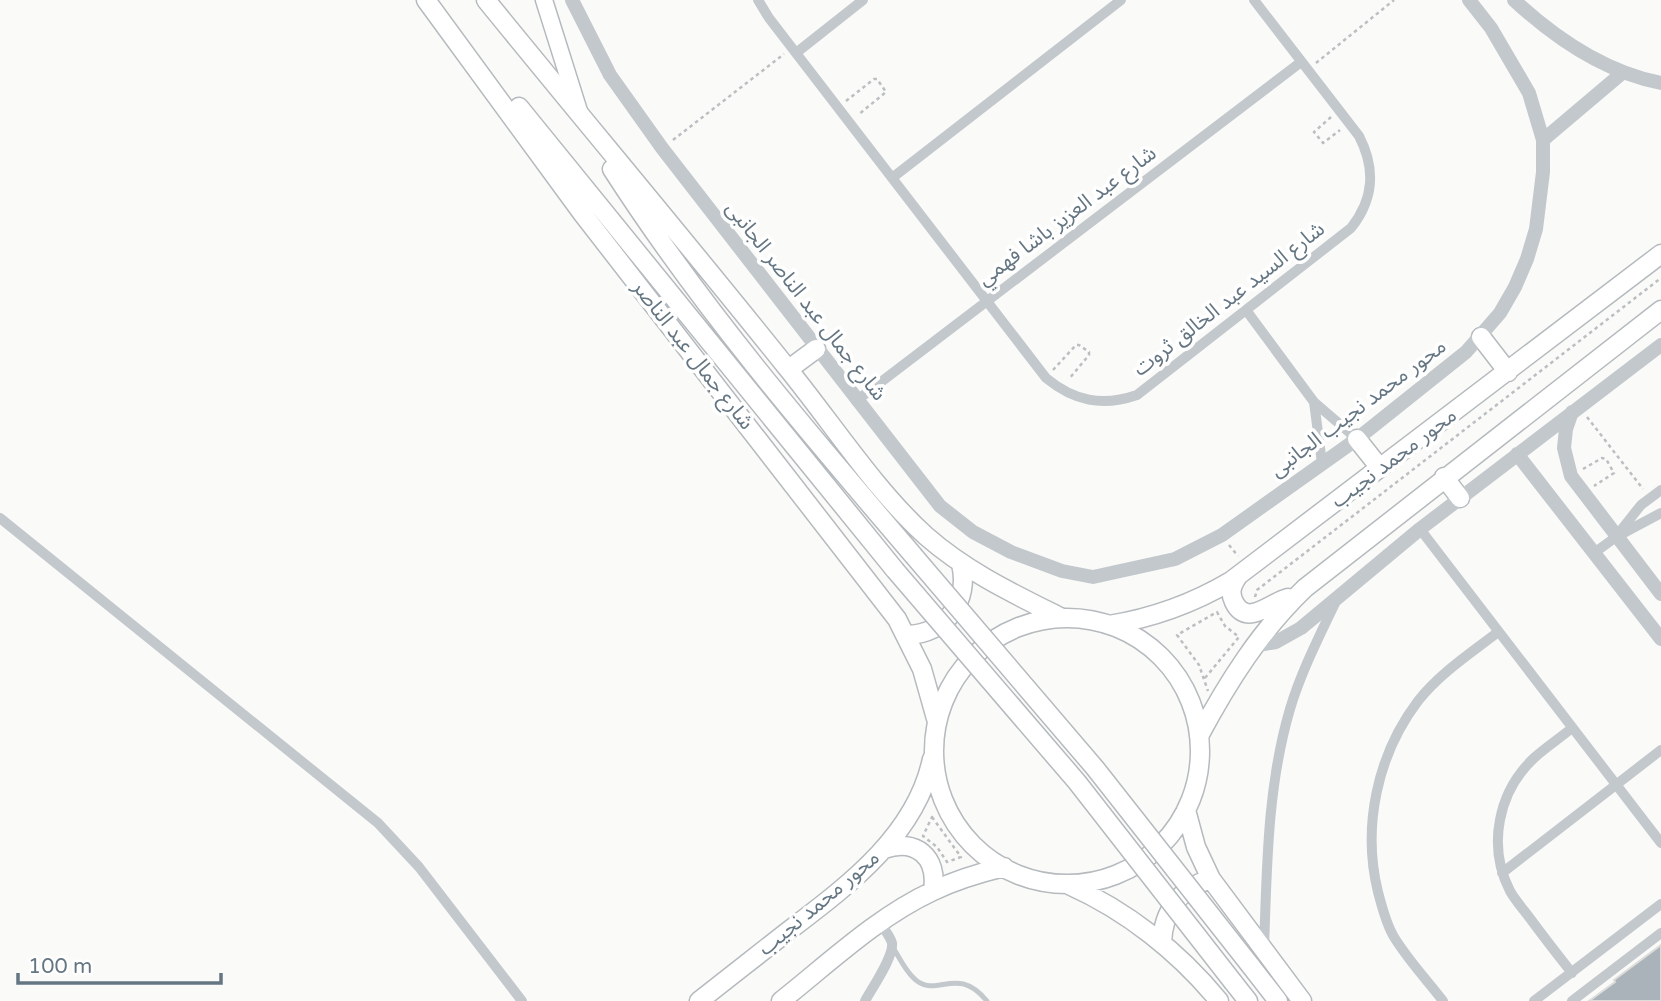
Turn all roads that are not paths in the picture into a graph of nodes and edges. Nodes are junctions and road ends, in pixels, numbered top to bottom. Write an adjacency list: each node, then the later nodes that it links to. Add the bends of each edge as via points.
1 (426, 0): 11 (main road, شارع جمال عبد الناصر)
2 (486, 0): 16 (main road)
3 (544, 0): 16 (main road)
4 (572, 0): 25 (street, شارع جمال عبد الناصر الجانبى, via 610,75)
5 (758, 0): 12 (street, شارع السيد عبد الخالق ثروت)
6 (863, 0): 12 (street)
7 (1121, 0): 18 (street)
8 (1254, 0): 13 (street, شارع السيد عبد الخالق ثروت)
9 (1469, 0): 17 (street, محور محمد نجيب الجانبى, via 1529,93)
10 (1514, 0): 14 (street, via 1570,45)
11 (455, 38): 52 (main road, شارع جمال عبد الناصر, via 582,212); 82 (main road, bridge, via 557,153 817,477 1077,782)
12 (794, 50): 18 (street, شارع السيد عبد الخالق ثروت)
13 (1305, 66): 20 (street, شارع عبد العزيز باشا فهمي); 21 (street, شارع السيد عبد الخالق ثروت, via 1367,151 1370,192 1351,228)
14 (1621, 74): 15 (street); 17 (street)
15 (1661, 83)
16 (581, 117): 26 (main road); 83 (main road, bridge, via 679,269 764,377 1095,768)
17 (1543, 140): 23 (street, محور محمد نجيب الجانبى, via 1536,229 1527,259 1516,287)
18 (892, 178): 20 (street, شارع السيد عبد الخالق ثروت)
19 (1661, 254): 27 (main road, محور محمد نجيب)
20 (987, 301): 21 (street, شارع السيد عبد الخالق ثروت, via 1046,378 1074,397 1098,402 1137,394); 28 (street, شارع عبد العزيز باشا فهمي)
21 (1246, 310): 29 (street)
22 (1661, 310): 35 (main road)
23 (1481, 337): 27 (main road); 31 (street, محور محمد نجيب الجانبى)
24 (1661, 345): 30 (street)
25 (816, 349): 26 (main road); 28 (street, شارع جمال عبد الناصر الجانبى)
26 (789, 369): 43 (main road, via 895,504)
27 (1508, 372): 34 (main road, محور محمد نجيب)
28 (856, 401): 44 (street, شارع جمال عبد الناصر الجانبى, via 940,506 973,532)
29 (1314, 402): 31 (street); 33 (street)
30 (1575, 409): 32 (street); 41 (street, via 1564,447 1572,476)
31 (1357, 439): 33 (street, محور محمد نجيب الجانبى); 34 (main road)
32 (1517, 454): 37 (street); 42 (street)
33 (1322, 463): 44 (street, محور محمد نجيب الجانبى, via 1222,535 1175,559 1093,576)
34 (1380, 468): 45 (main road, محور محمد نجيب)
35 (1444, 477): 37 (main road); 48 (main road)
36 (1661, 490): 41 (street, via 1641,505)
37 (1460, 498): 40 (street)
38 (1661, 513): 41 (street)
39 (0, 518): 76 (street, via 378,823 419,867)
40 (1420, 529): 46 (street); 51 (street)
41 (1616, 537): 42 (street); 47 (street)
42 (1594, 553): 53 (street)
43 (961, 564): 49 (main road); 52 (main road, via 964,583 955,610 934,629)
44 (1062, 571)
45 (1238, 576): 48 (main road, via 1231,596 1242,611 1255,614); 50 (main road, محور محمد نجيب, via 1174,609)
46 (1339, 594): 54 (street, via 1290,635); 74 (street, via 1303,671 1277,762 1267,853)
47 (1661, 594)
48 (1296, 597): 54 (main road)
49 (1062, 618): 50 (main road); 55 (main road, via 1019,626 982,648 953,681)
50 (1109, 625): 57 (main road, via 1142,642 1170,668 1184,688)
51 (1499, 632): 56 (street); 85 (street, via 1439,677 1418,700 1387,754 1372,815 1373,867 1382,908 1394,937)
52 (907, 635): 55 (main road, شارع جمال عبد الناصر)
53 (1661, 639)
54 (1253, 646): 57 (main road)
55 (937, 722): 58 (main road)
56 (1572, 727): 60 (street); 65 (street, via 1534,758 1505,798 1497,846)
57 (1199, 736): 61 (main road, via 1195,786)
58 (934, 749): 63 (main road, محور محمد نجيب, via 918,800); 64 (main road, via 940,790 958,827 971,843)
59 (1661, 750): 60 (street)
60 (1616, 785): 62 (street); 65 (street)
61 (1186, 810): 66 (main road); 67 (main road, via 1162,844 1137,864 1108,877)
62 (1661, 843)
63 (884, 849): 68 (main road, via 906,845 918,849 933,867); 77 (main road, محور محمد نجيب, via 828,900)
64 (1004, 867): 67 (main road, via 1034,879); 68 (main road)
65 (1502, 873): 75 (street, via 1511,893)
66 (1211, 879): 72 (main road, via 1191,887 1175,902 1164,922); 74 (main road)
67 (1066, 884): 72 (main road, via 1108,905)
68 (933, 891): 70 (main road)
69 (1661, 904): 75 (street)
70 (880, 923): 73 (street); 78 (main road)
71 (1661, 933): 87 (street)
72 (1162, 943): 81 (main road)
73 (892, 947): 79 (street); 80 (lane, via 914,979 933,986 966,984)
74 (1264, 951): 84 (main road)
75 (1572, 973): 86 (street)
76 (522, 1001)
77 (699, 1001)
78 (781, 1001)
79 (865, 1001)
80 (987, 1001)
81 (1219, 1001)
82 (1248, 1001)
83 (1278, 1001)
84 (1302, 1001)
85 (1443, 1001)
86 (1534, 1001)
87 (1572, 1001)

